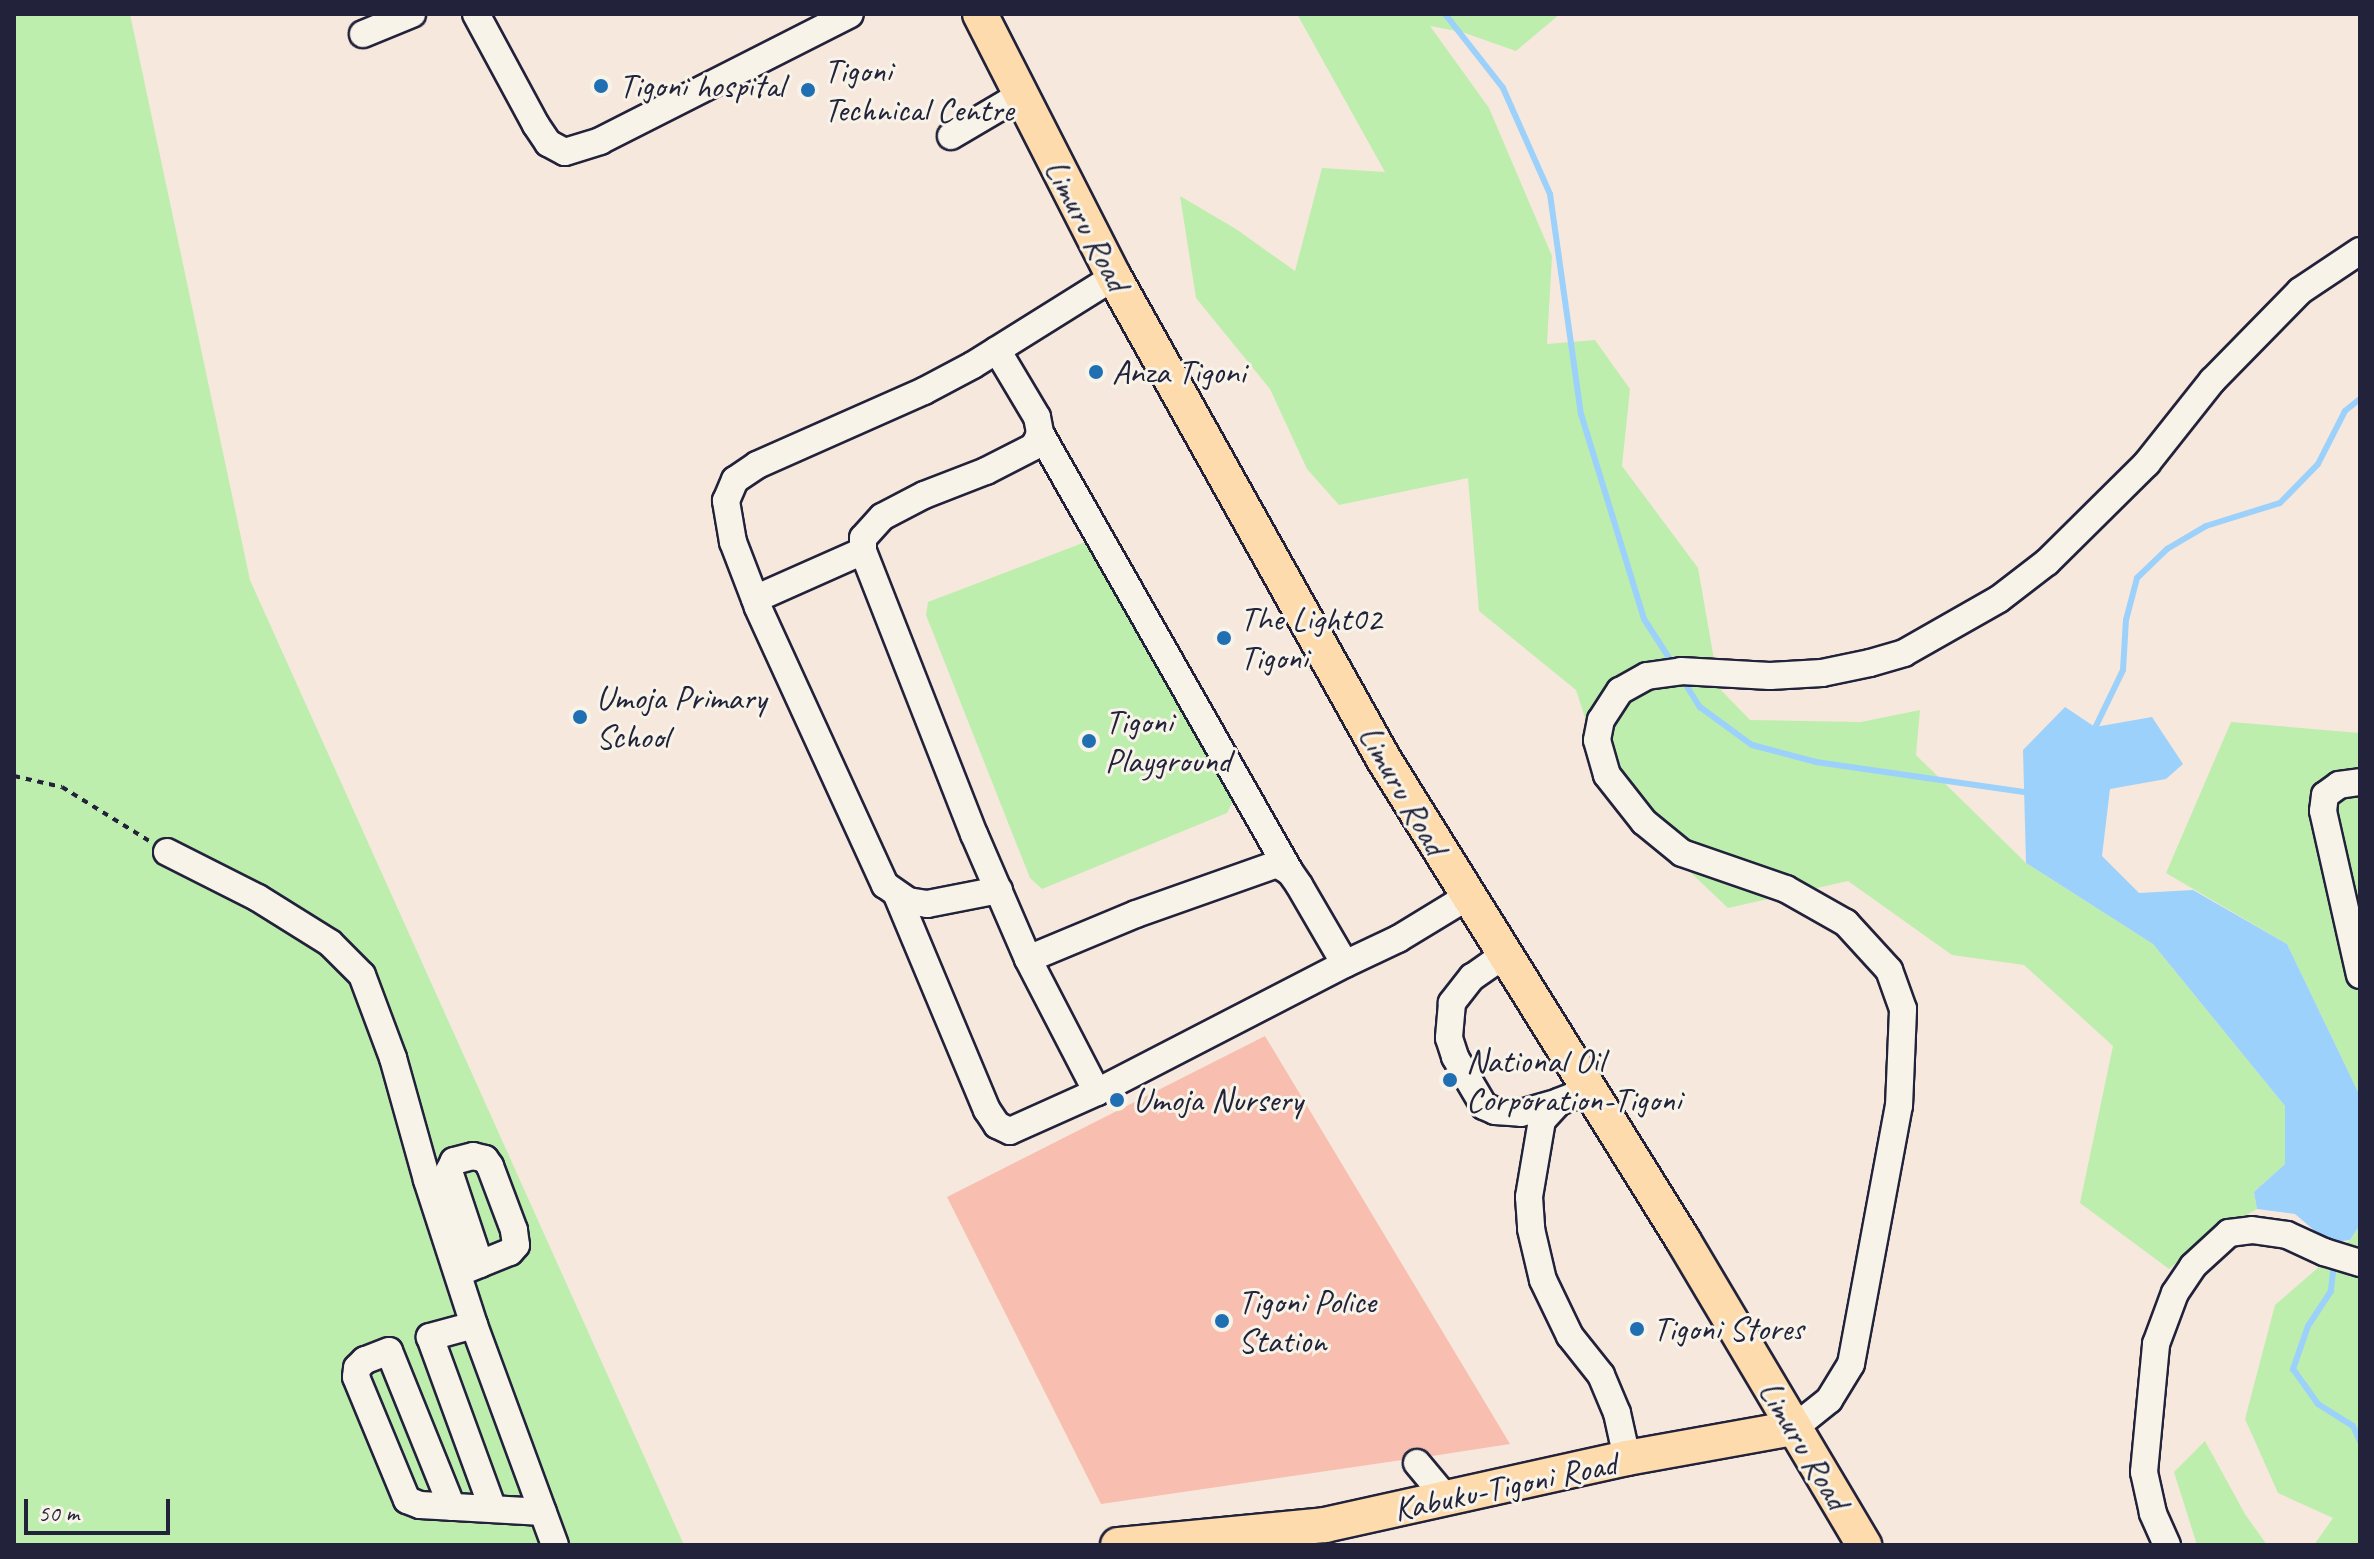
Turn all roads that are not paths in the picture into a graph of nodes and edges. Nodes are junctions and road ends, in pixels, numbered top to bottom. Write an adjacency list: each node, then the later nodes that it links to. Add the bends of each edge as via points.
1 (412, 14): 5 (street)
2 (476, 14): 3 (street, via 536,125 548,143 565,152 600,141)
3 (850, 14)
4 (980, 14): 6 (main road, Limuru Road)
5 (363, 34)
6 (1019, 96): 7 (street); 9 (main road, Limuru Road)
7 (951, 136)
8 (2360, 251): 30 (street, via 2300,291 2212,381 2147,463 2047,562 1999,599 1904,653 1870,663 1822,673 1681,671 1647,676 1620,691 1601,720 1597,740 1607,775 1644,822 1682,853 1786,889 1846,923 1889,970 1903,1009 1899,1106 1851,1364 1829,1400)
9 (1114, 277): 10 (street); 19 (main road, Limuru Road, via 1383,758)
10 (997, 350): 11 (street, via 1037,417); 13 (street, via 924,391 757,465 735,480 726,501 727,522)
11 (1040, 433): 12 (street, via 1033,447 1022,453 882,517 863,538); 16 (street)
12 (863, 551): 13 (street); 17 (street)
13 (755, 599): 18 (street, via 875,867)
14 (2360, 782): 23 (street, via 2339,785 2325,795 2323,811)
15 (167, 852): 27 (street, via 258,898 330,943 362,975 385,1034 427,1180 469,1269)
16 (1290, 872): 21 (street, via 1277,864 1258,869); 22 (street)
17 (999, 890): 18 (street, via 927,904); 21 (street)
18 (897, 895): 24 (street, via 997,1125 1010,1131)
19 (1467, 897): 20 (main road, Limuru Road); 22 (street)
20 (1504, 955): 25 (main road, Limuru Road); 25 (street, via 1472,977 1452,1003 1449,1038 1455,1057 1484,1106 1495,1111 1521,1113)
21 (1028, 959): 24 (street)
22 (1345, 964): 24 (street)
23 (2360, 975)
24 (1097, 1092)
25 (1573, 1096): 30 (main road, Limuru Road, via 1683,1240); 31 (street, via 1542,1120 1529,1197 1531,1229 1543,1280 1570,1336 1601,1375)
26 (2360, 1263): 40 (street, via 2287,1235 2252,1230 2229,1233 2193,1266 2162,1319 2146,1431 2144,1472)
27 (474, 1325): 28 (street); 36 (street)
28 (430, 1337): 29 (street); 35 (street)
29 (389, 1351): 34 (street); 34 (street, via 365,1360 356,1377 407,1500)
30 (1794, 1428): 31 (main road, Kabuku-Tigoni Road); 39 (main road, Limuru Road)
31 (1627, 1458): 33 (main road, Kabuku-Tigoni Road)
32 (1417, 1463): 33 (street)
33 (1447, 1499): 38 (main road, Kabuku-Tigoni Road, via 1325,1525)
34 (452, 1507): 35 (street)
35 (493, 1509): 36 (street)
36 (543, 1512): 37 (street)
37 (555, 1545)
38 (1118, 1545)
39 (1864, 1545)
40 (2167, 1545)

